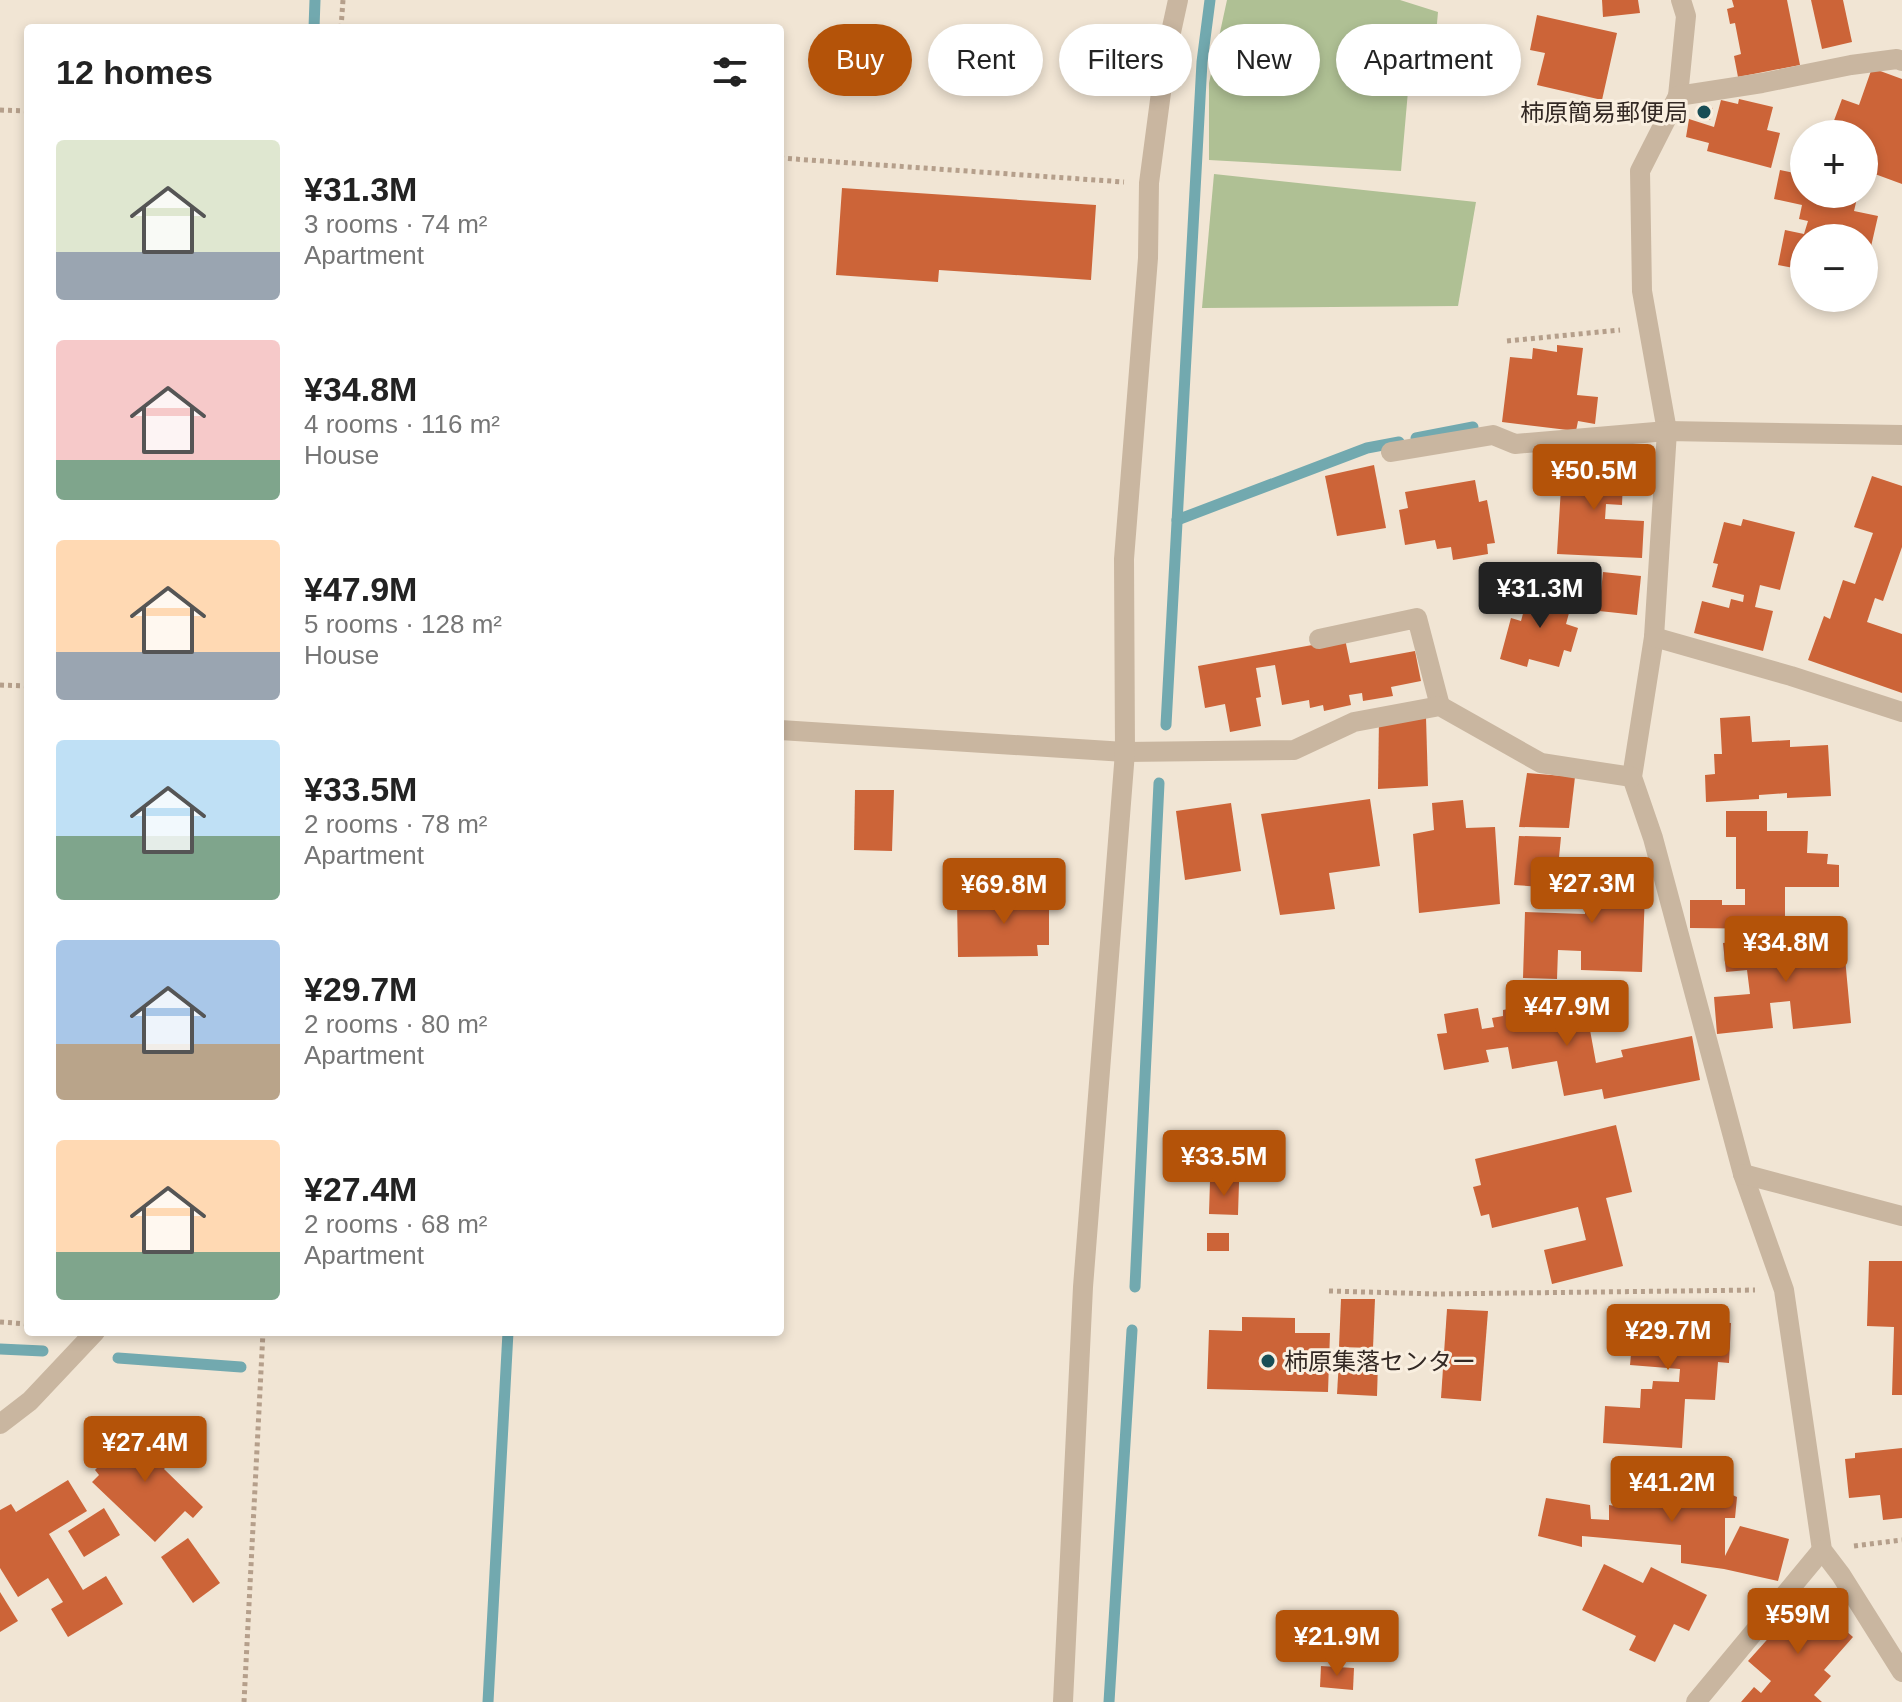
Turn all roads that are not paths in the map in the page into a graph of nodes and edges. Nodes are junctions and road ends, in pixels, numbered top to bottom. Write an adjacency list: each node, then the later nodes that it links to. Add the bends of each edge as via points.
1 (1178, 0): 13 (street, via 1149,183 1124,559)
2 (1681, 0): 4 (street, via 1686,16)
3 (1902, 61): 4 (street)
4 (1678, 96): 5 (street, via 1640,171 1642,291)
5 (1667, 431): 6 (street); 7 (street, via 1515,444 1493,435); 8 (street)
6 (1902, 435)
7 (1391, 452)
8 (1654, 637): 11 (street); 14 (street)
9 (1319, 639): 10 (street, via 1417,618)
10 (1440, 706): 13 (street, via 1354,722 1294,750); 14 (street, via 1541,763)
11 (1902, 712)
12 (784, 730): 13 (street)
13 (1125, 752): 21 (street, via 1083,1287)
14 (1632, 777): 15 (street)
15 (1743, 1174): 16 (street); 19 (street, via 1784,1290)
16 (1902, 1216)
17 (91, 1336): 18 (street, via 30,1401)
18 (0, 1424)
19 (1822, 1550): 20 (street); 22 (street)
20 (1902, 1672)
21 (1063, 1702)
22 (1696, 1702)

